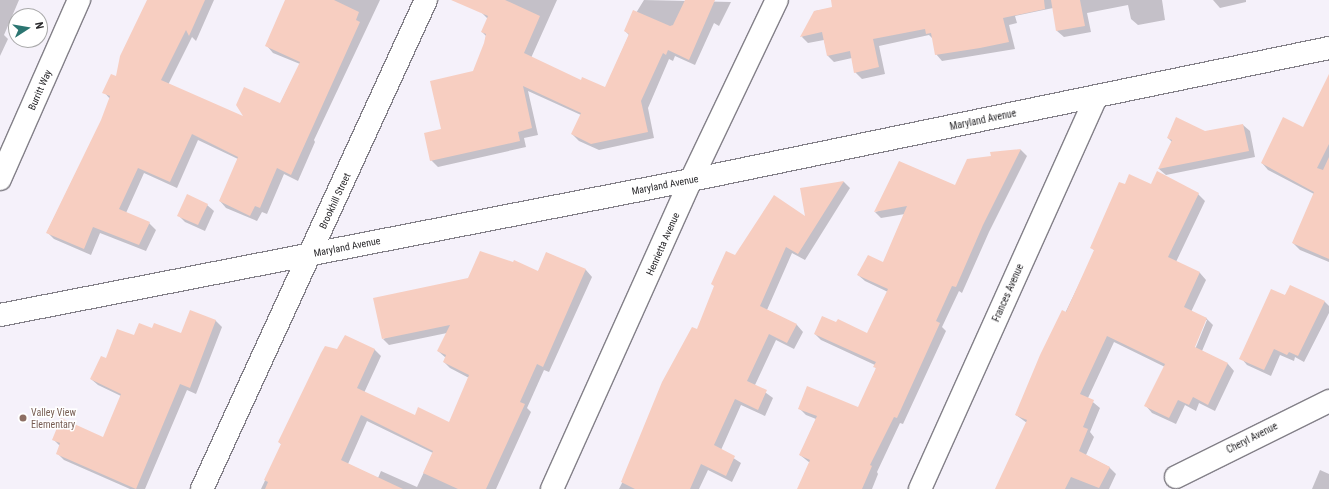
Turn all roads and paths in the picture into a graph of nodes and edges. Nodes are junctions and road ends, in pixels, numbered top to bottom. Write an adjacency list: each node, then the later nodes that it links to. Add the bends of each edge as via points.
1 (79, 0): 6 (street, Burritt Way)
2 (426, 0): 8 (street, Brookhill Street)
3 (777, 0): 7 (street, Henrietta Avenue)
4 (1329, 48): 5 (street, Maryland Avenue)
5 (1096, 97): 7 (street, Maryland Avenue); 14 (street, Frances Avenue)
6 (0, 180)
7 (691, 180): 8 (street, Maryland Avenue); 13 (street, Henrietta Avenue)
8 (310, 254): 9 (street, Maryland Avenue); 12 (street, Brookhill Street)
9 (0, 315)
10 (1329, 401): 11 (street, Cheryl Avenue)
11 (1176, 477)
12 (202, 489)
13 (552, 489)
14 (920, 489)

